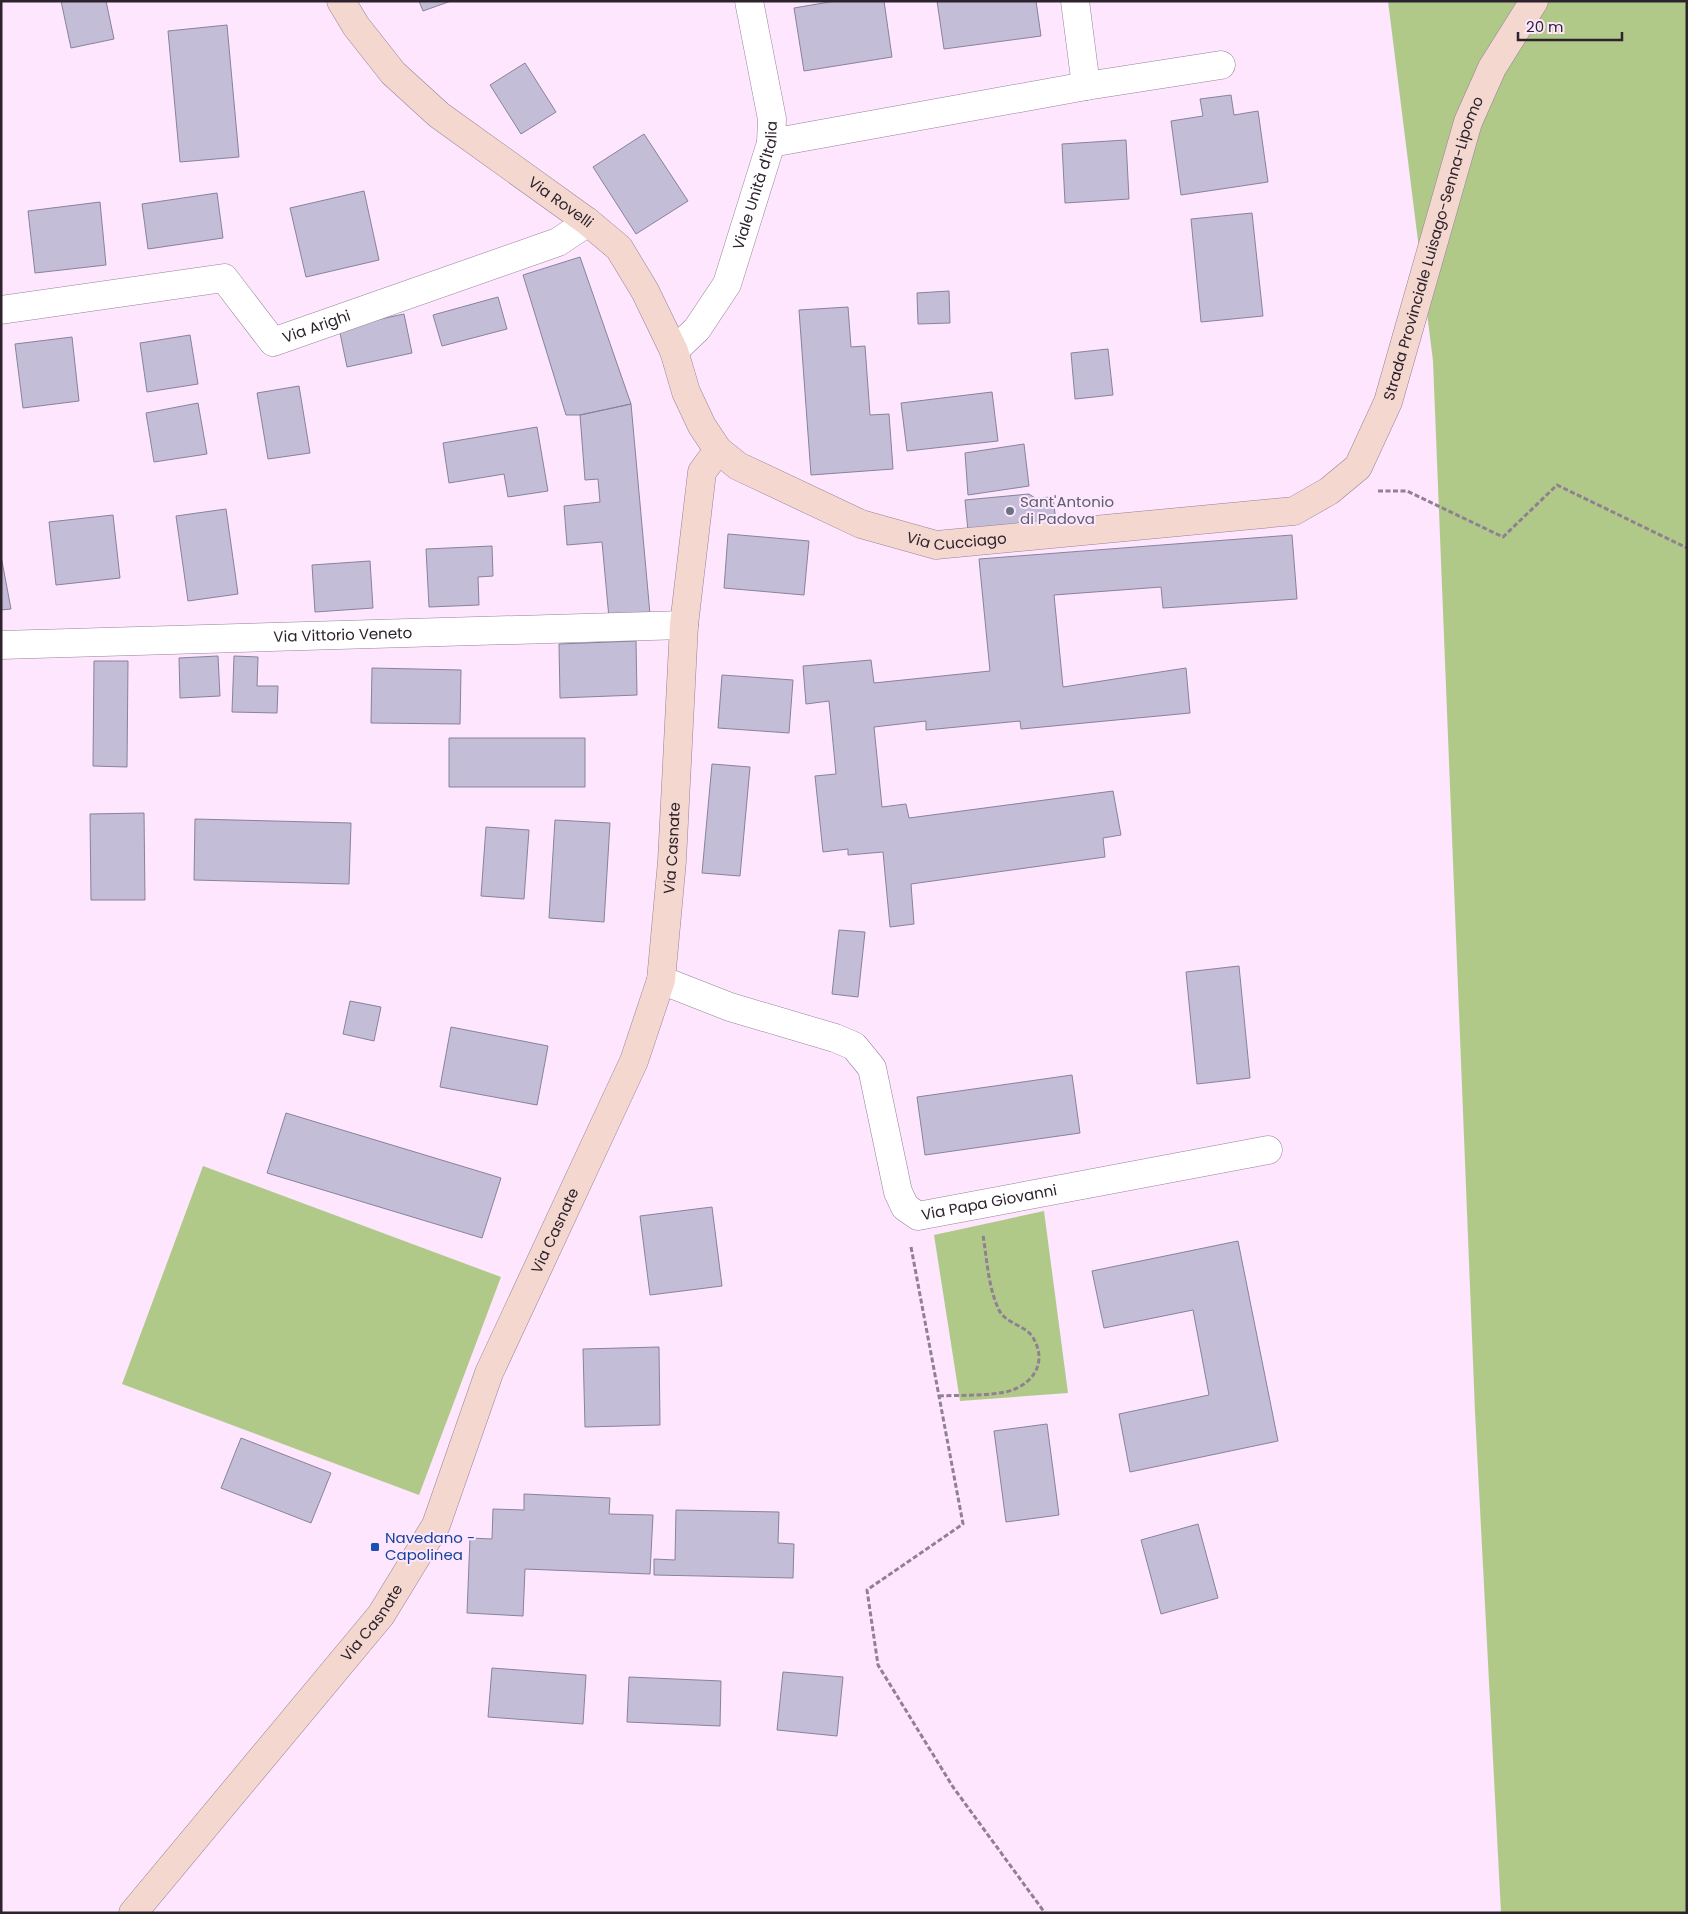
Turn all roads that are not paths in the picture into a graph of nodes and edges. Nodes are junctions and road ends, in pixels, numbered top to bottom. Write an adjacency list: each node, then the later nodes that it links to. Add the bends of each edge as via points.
1 (341, 1): 8 (street, Via Rovelli, via 393,73 439,115)
2 (749, 1): 7 (street, Viale Unità d'Italia, via 772,119)
3 (1075, 1): 6 (street)
4 (1534, 1): 12 (street, Strada Provinciale Luisago-Senna-Lipomo, via 1492,68 1468,122 1388,402 1358,466)
5 (1221, 65): 6 (street)
6 (1086, 86): 7 (street)
7 (771, 143): 10 (street, Viale Unità d'Italia, via 727,284 697,329)
8 (588, 222): 9 (street, Via Arighi, via 558,242 273,342 224,278); 10 (street, Via Rovelli, via 619,248 645,291)
9 (1, 310)
10 (674, 351): 11 (street, Via Rovelli, via 686,392)
11 (718, 450): 12 (street, Via Cucciago, via 738,466 861,524 936,546 1294,511); 13 (street, Via Casnate, via 702,472)
12 (1329, 491)
13 (684, 625): 14 (street, Via Vittorio Veneto); 15 (street, Via Casnate, via 672,861)
14 (1, 645)
15 (661, 980): 16 (street, Via Papa Giovanni, via 730,1007 854,1046 872,1068 898,1192 905,1207 918,1216); 17 (street, Via Casnate, via 634,1061 489,1373 436,1524 381,1615)
16 (1268, 1150)
17 (133, 1913)

